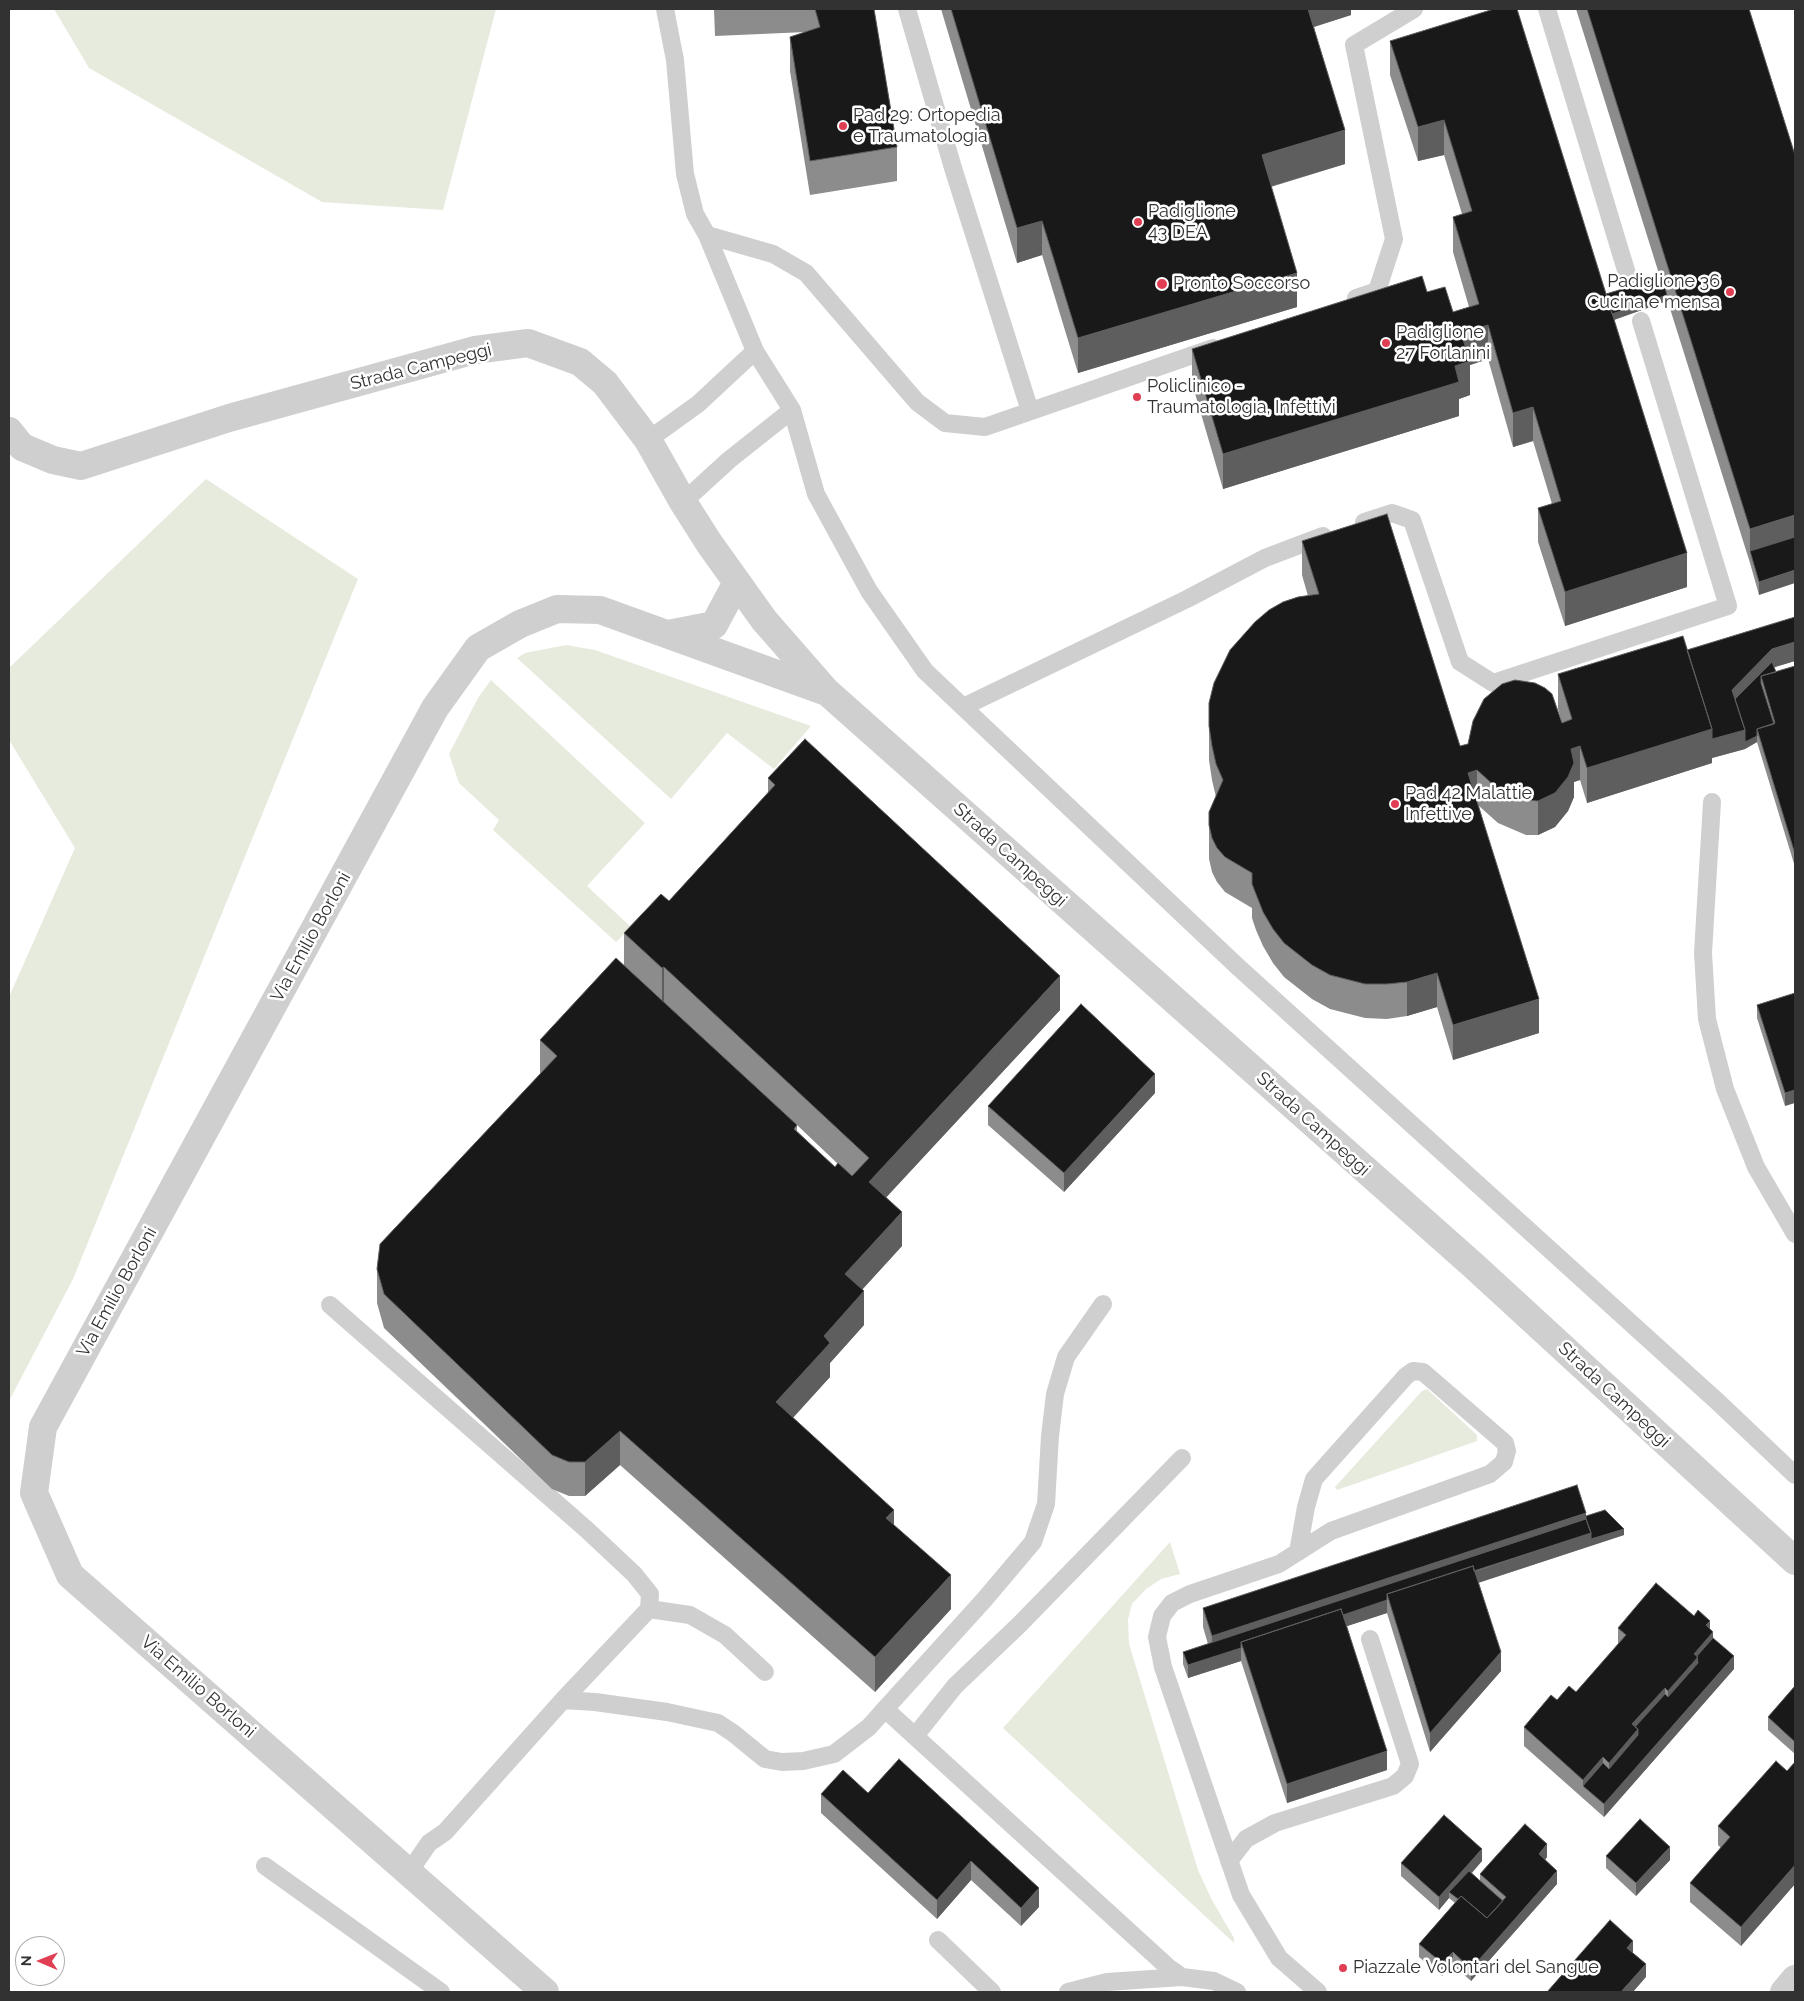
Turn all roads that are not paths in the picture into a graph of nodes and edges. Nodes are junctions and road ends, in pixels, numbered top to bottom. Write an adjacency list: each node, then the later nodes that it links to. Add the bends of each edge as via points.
1 (665, 9): 6 (lane, via 675,60 685,174 695,214)
2 (907, 9): 13 (lane)
3 (1414, 9): 5 (lane)
4 (1547, 9): 7 (lane)
5 (1397, 13): 8 (lane, via 1354,45 1394,239 1377,291)
6 (707, 235): 11 (lane); 13 (lane, via 773,254 806,273 917,402 945,423 985,426)
7 (1628, 277)
8 (1339, 304)
9 (1641, 321): 20 (lane, via 1728,606 1492,683 1460,662 1412,520 1392,513 1265,558)
10 (1227, 343): 13 (lane)
11 (755, 351): 12 (lane); 15 (lane, via 698,404)
12 (792, 410): 16 (lane); 20 (lane, via 816,494 869,592 925,671)
13 (1030, 411)
14 (9, 430): 15 (street, Strada Campeggi, via 22,447 53,460 81,466 229,418 475,350 528,343 580,362 605,383)
15 (648, 440): 16 (street, Strada Campeggi)
16 (682, 502): 17 (street, Strada Campeggi)
17 (737, 582): 18 (street, via 714,625); 19 (street, Strada Campeggi, via 764,620)
18 (667, 634): 19 (street, Strada Campeggi); 37 (street, Via Emilio Borloni, via 600,610 557,609 520,624 478,648 435,708 43,1427 34,1494 70,1575)
19 (826, 692): 28 (street, Strada Campeggi, via 1474,1266)
20 (963, 707): 26 (lane, via 1237,966)
21 (1712, 802): 22 (lane, via 1703,953 1707,1019 1725,1089 1756,1167)
22 (1795, 1234)
23 (1103, 1304): 33 (lane, via 1066,1357 1055,1394 1046,1504 1034,1542)
24 (330, 1305): 29 (lane, via 634,1574 650,1594)
25 (1182, 1458): 34 (lane, via 955,1686)
26 (1795, 1475)
27 (1298, 1552): 27 (lane, via 1331,1531 1490,1474 1504,1462 1505,1443 1423,1372 1413,1371 1314,1479); 35 (lane, via 1279,1564 1172,1603 1162,1616 1157,1637 1164,1668)
28 (1795, 1562)
29 (649, 1609): 31 (lane, via 690,1615 725,1635); 32 (lane)
30 (1370, 1640): 35 (lane, via 1410,1764 1405,1776 1393,1786 1275,1823 1246,1839)
31 (765, 1672)
32 (563, 1700): 33 (lane, via 667,1712 718,1724 765,1759 782,1762 834,1754 869,1727); 37 (lane, via 445,1832 429,1843)
33 (885, 1709): 34 (lane)
34 (915, 1736): 39 (lane)
35 (1229, 1861): 46 (lane, via 1241,1895 1279,1958)
36 (265, 1866): 41 (lane)
37 (409, 1872): 42 (street, Via Emilio Borloni)
38 (938, 1940): 43 (lane)
39 (1182, 1977): 44 (lane, via 1107,1982); 45 (lane, via 1214,1981)
40 (1795, 1979): 47 (street)
41 (441, 1992)
42 (545, 1992)
43 (992, 1992)
44 (1068, 1992)
45 (1237, 1992)
46 (1318, 1992)
47 (1784, 1992)

